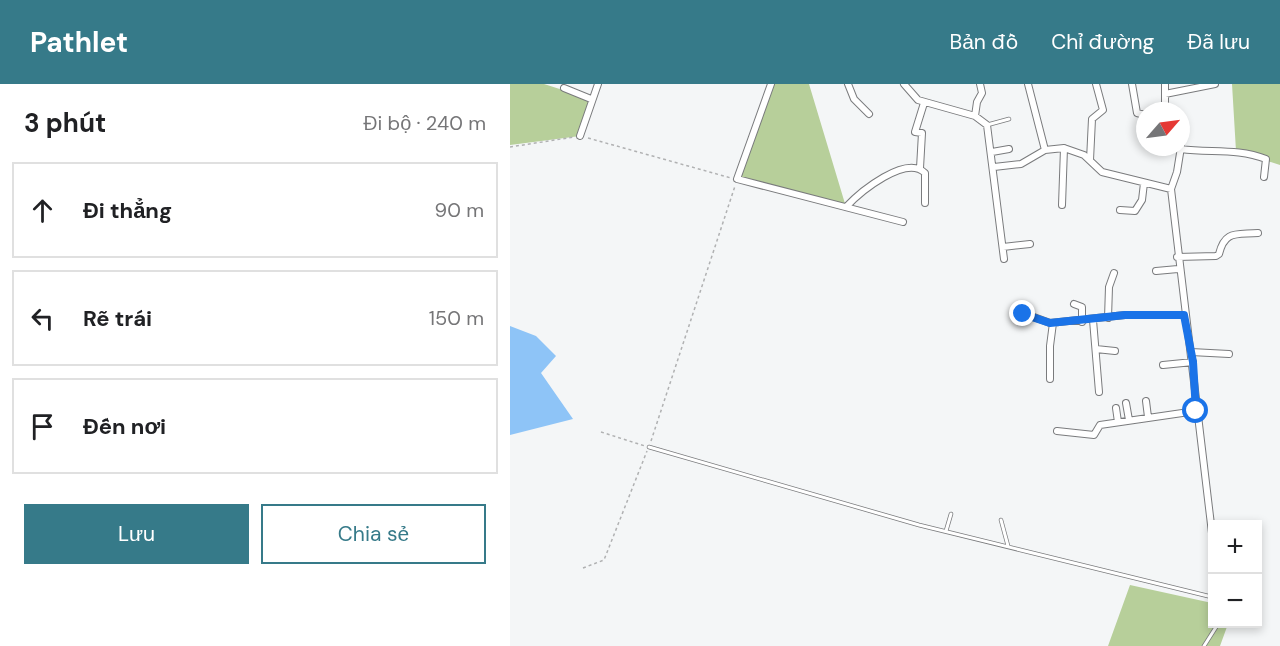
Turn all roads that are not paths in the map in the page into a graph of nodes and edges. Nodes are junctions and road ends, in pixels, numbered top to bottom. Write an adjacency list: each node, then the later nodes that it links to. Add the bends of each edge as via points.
1 (598, 84): 13 (street)
2 (771, 84): 36 (street, via 737,179)
3 (848, 84): 17 (street, via 854,99)
4 (904, 84): 15 (street, via 912,96)
5 (980, 84): 18 (street, via 982,93)
6 (1028, 84): 25 (street)
7 (1096, 84): 28 (street, via 1103,110 1092,119)
8 (1132, 84): 16 (street)
9 (1165, 84): 12 (street)
10 (1215, 84): 12 (street)
11 (564, 88): 13 (street)
12 (1165, 94): 14 (street)
13 (591, 99): 21 (street)
14 (1165, 102)
15 (924, 103): 18 (street); 30 (street, via 915,132 922,134)
16 (1136, 107)
17 (869, 114)
18 (975, 116): 20 (street)
19 (1009, 119): 20 (lane)
20 (987, 125): 26 (street)
21 (580, 136)
22 (1064, 148): 25 (street); 28 (street); 35 (street)
23 (1190, 148): 31 (street, via 1227,149 1260,156 1267,162)
24 (1009, 149): 26 (street)
25 (1045, 150): 29 (street, via 1022,164)
26 (992, 152): 29 (street)
27 (1179, 156): 33 (street)
28 (1090, 160): 32 (street, via 1102,172)
29 (994, 167): 41 (street)
30 (920, 168): 34 (street, via 926,177); 36 (street, via 885,177)
31 (1264, 177)
32 (1144, 183): 33 (street); 37 (street, via 1139,208)
33 (1171, 189): 42 (street)
34 (925, 203)
35 (1062, 205)
36 (846, 207): 38 (street)
37 (1120, 210)
38 (903, 222)
39 (1258, 233): 42 (street, via 1230,235 1223,240 1216,256)
40 (1030, 244): 41 (street)
41 (1003, 247): 43 (street)
42 (1177, 257): 44 (street)
43 (1004, 259)
44 (1178, 269): 45 (street); 49 (street)
45 (1156, 271)
46 (1114, 273): 50 (street, via 1109,287)
47 (1074, 304): 52 (street, via 1080,304)
48 (1023, 314): 53 (street)
49 (1184, 315): 50 (street); 56 (street)
50 (1108, 318): 51 (street)
51 (1093, 320): 52 (street); 54 (street)
52 (1082, 322): 53 (street)
53 (1053, 323): 60 (street)
54 (1096, 349): 55 (street); 61 (street)
55 (1115, 351)
56 (1191, 352): 57 (street); 58 (street)
57 (1229, 354)
58 (1193, 362): 59 (street); 65 (street)
59 (1163, 365)
60 (1050, 379)
61 (1099, 392)
62 (1146, 401): 66 (street)
63 (1126, 403): 67 (street)
64 (1116, 408): 68 (street)
65 (1196, 411): 66 (street); 73 (street)
66 (1148, 417): 67 (street)
67 (1129, 420): 68 (street)
68 (1118, 422): 69 (street, via 1098,425 1094,435)
69 (1057, 431)
70 (649, 447): 74 (lane)
71 (951, 514): 74 (lane)
72 (1001, 520): 75 (lane)
73 (1210, 520)
74 (946, 531): 75 (lane)
75 (1008, 546): 76 (lane)
76 (1208, 596)
77 (1215, 628): 78 (lane)
78 (1204, 646)

